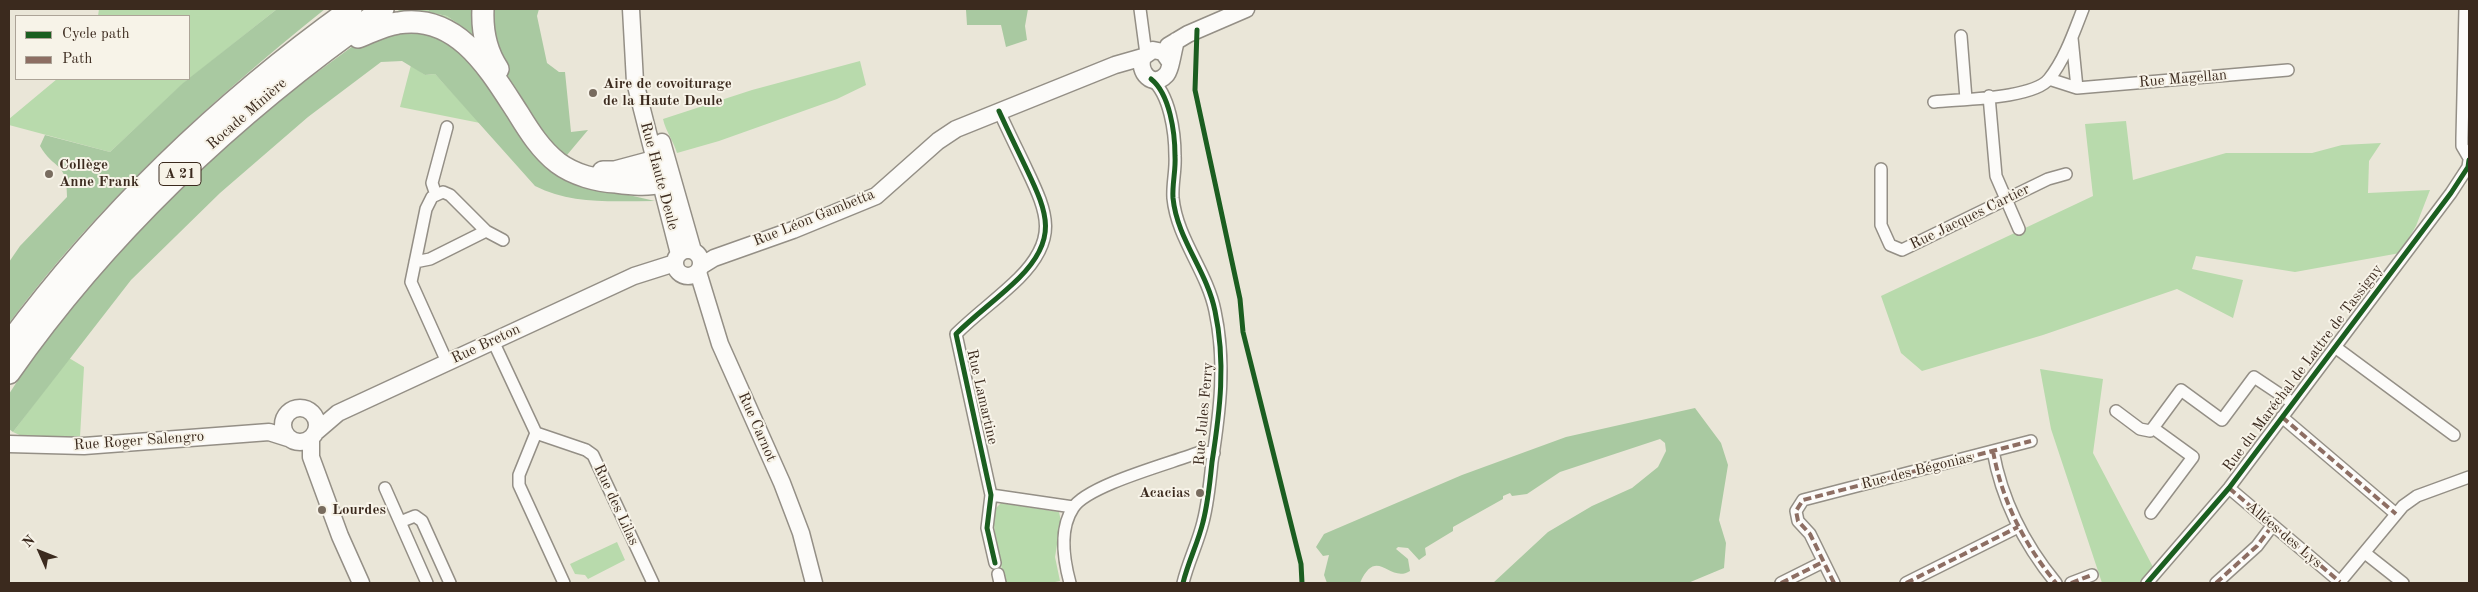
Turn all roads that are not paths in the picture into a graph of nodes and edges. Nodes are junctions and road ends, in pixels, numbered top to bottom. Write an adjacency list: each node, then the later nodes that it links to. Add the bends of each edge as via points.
1 (352, 9): 37 (highway, Rocade Minière / A 21, via 277,65 167,162 81,253)
2 (383, 9): 17 (highway, Rocade Minière / A 21)
3 (483, 9): 25 (highway, via 482,28 494,63 535,129 553,150 575,164 603,172)
4 (631, 9): 25 (main road, Rue Haute Deule, via 633,71)
5 (638, 9): 28 (main road, Rue Haute Deule, via 643,78)
6 (1140, 9): 14 (street)
7 (1246, 9): 10 (main road, Rue Léon Gambetta)
8 (2083, 9): 12 (street)
9 (2465, 9): 13 (street)
10 (1217, 15): 14 (main road, Rue Léon Gambetta, via 1176,41)
11 (1961, 36): 20 (street)
12 (2072, 38): 16 (street); 18 (street)
13 (2466, 52): 24 (street, via 2462,146)
14 (1153, 61): 22 (main road, Rue Léon Gambetta, via 1121,62); 55 (street, Rue Jules Ferry, via 1172,128 1175,212 1210,292 1219,329 1222,380)
15 (2288, 70): 18 (street, Rue Magellan)
16 (2049, 79): 18 (street); 19 (street, via 2025,93)
17 (284, 82): 28 (highway, via 316,66 356,38 379,28 398,23 427,23 455,35 481,59 531,133 559,163 582,175 610,182 646,184); 40 (highway, Rocade Minière / A 21, via 205,150 113,243)
18 (2077, 88)
19 (1990, 96): 20 (street); 30 (street, via 1996,176)
20 (1966, 99): 21 (street)
21 (1934, 102)
22 (999, 111): 35 (main road, Rue Léon Gambetta, via 950,133 876,196 793,230); 59 (street, Rue Lamartine, via 1044,207 1047,226 1044,242 1020,278 956,334)
23 (447, 127): 29 (street, via 432,182)
24 (2469, 159): 38 (street, Rue du Maréchal de Lattre de Tassigny, via 2468,167 2451,192)
25 (656, 161): 28 (main road, Rue Haute Deule)
26 (1880, 169): 30 (street, Rue Jacques Cartier, via 1881,225 1890,244 1897,249 1908,248)
27 (2066, 174): 30 (street, Rue Jacques Cartier, via 2048,179)
28 (667, 181): 35 (main road, Rue Haute Deule); 35 (main road, Rue Haute Deule, via 683,215)
29 (436, 195): 32 (street, via 443,192 450,195); 34 (street, via 426,209)
30 (2005, 201): 31 (street)
31 (2019, 229)
32 (486, 231): 33 (street); 34 (street, via 430,259)
33 (503, 240)
34 (415, 262): 39 (street, via 411,282)
35 (693, 262): 36 (main road, Rue Breton, via 634,276); 75 (main road, Rue Carnot, via 720,344 801,533)
36 (492, 341): 39 (main road, Rue Breton); 49 (street)
37 (9, 343)
38 (2335, 347): 41 (street, Rue du Maréchal de Lattre de Tassigny); 50 (street)
39 (447, 362): 44 (main road, Rue Breton)
40 (9, 373)
41 (2293, 404): 45 (street, Rue du Maréchal de Lattre de Tassigny); 47 (street, via 2254,377 2222,420 2181,390)
42 (309, 411): 44 (main road, Rue Breton); 46 (main road, via 304,408 292,410); 51 (main road, via 317,419)
43 (2116, 411): 47 (street, via 2144,431)
44 (338, 413): 51 (main road, Rue Breton)
45 (2282, 417): 58 (street, Rue du Maréchal de Lattre de Tassigny); 62 (street)
46 (284, 420): 48 (main road); 51 (main road, via 283,426)
47 (2153, 428): 61 (street, via 2193,457)
48 (269, 432): 51 (main road, Rue Roger Salengro); 53 (main road, Rue Roger Salengro, via 84,446)
49 (536, 433): 73 (street, via 519,475 519,485); 74 (street, Rue des Lilas, via 593,455)
50 (2454, 435)
51 (303, 437): 70 (main road)
52 (2031, 441): 54 (street, Rue des Bégonias)
53 (9, 444)
54 (1993, 451): 65 (street, via 1996,470); 67 (street, Rue des Bégonias, via 1803,500 1796,511 1798,521 1810,534)
55 (1214, 453): 60 (street, via 1200,452 1120,480); 77 (street, Rue Jules Ferry, via 1203,522)
56 (2469, 477): 62 (street, via 2417,496)
57 (385, 488): 63 (street)
58 (2229, 488): 64 (street, Allées des Lys); 83 (street, Rue du Maréchal de Lattre de Tassigny)
59 (991, 496): 60 (street); 68 (street, via 987,528)
60 (1073, 507): 76 (street, via 1064,549)
61 (2151, 513)
62 (2396, 514): 66 (street)
63 (400, 522): 71 (street); 72 (street, via 415,516 422,520)
64 (2272, 526): 84 (street, via 2257,546); 85 (street, Allées des Lys)
65 (2018, 527): 80 (street); 81 (street)
66 (2365, 553): 85 (street); 86 (street)
67 (1823, 562): 78 (street); 79 (street)
68 (997, 573)
69 (2092, 575): 82 (street)
70 (361, 583)
71 (427, 583)
72 (450, 583)
73 (564, 583)
74 (653, 583)
75 (814, 583)
76 (1070, 583)
77 (1182, 583)
78 (1781, 583)
79 (1834, 583)
80 (1906, 583)
81 (2056, 583)
82 (2072, 583)
83 (2146, 583)
84 (2216, 583)
85 (2340, 583)
86 (2403, 583)

